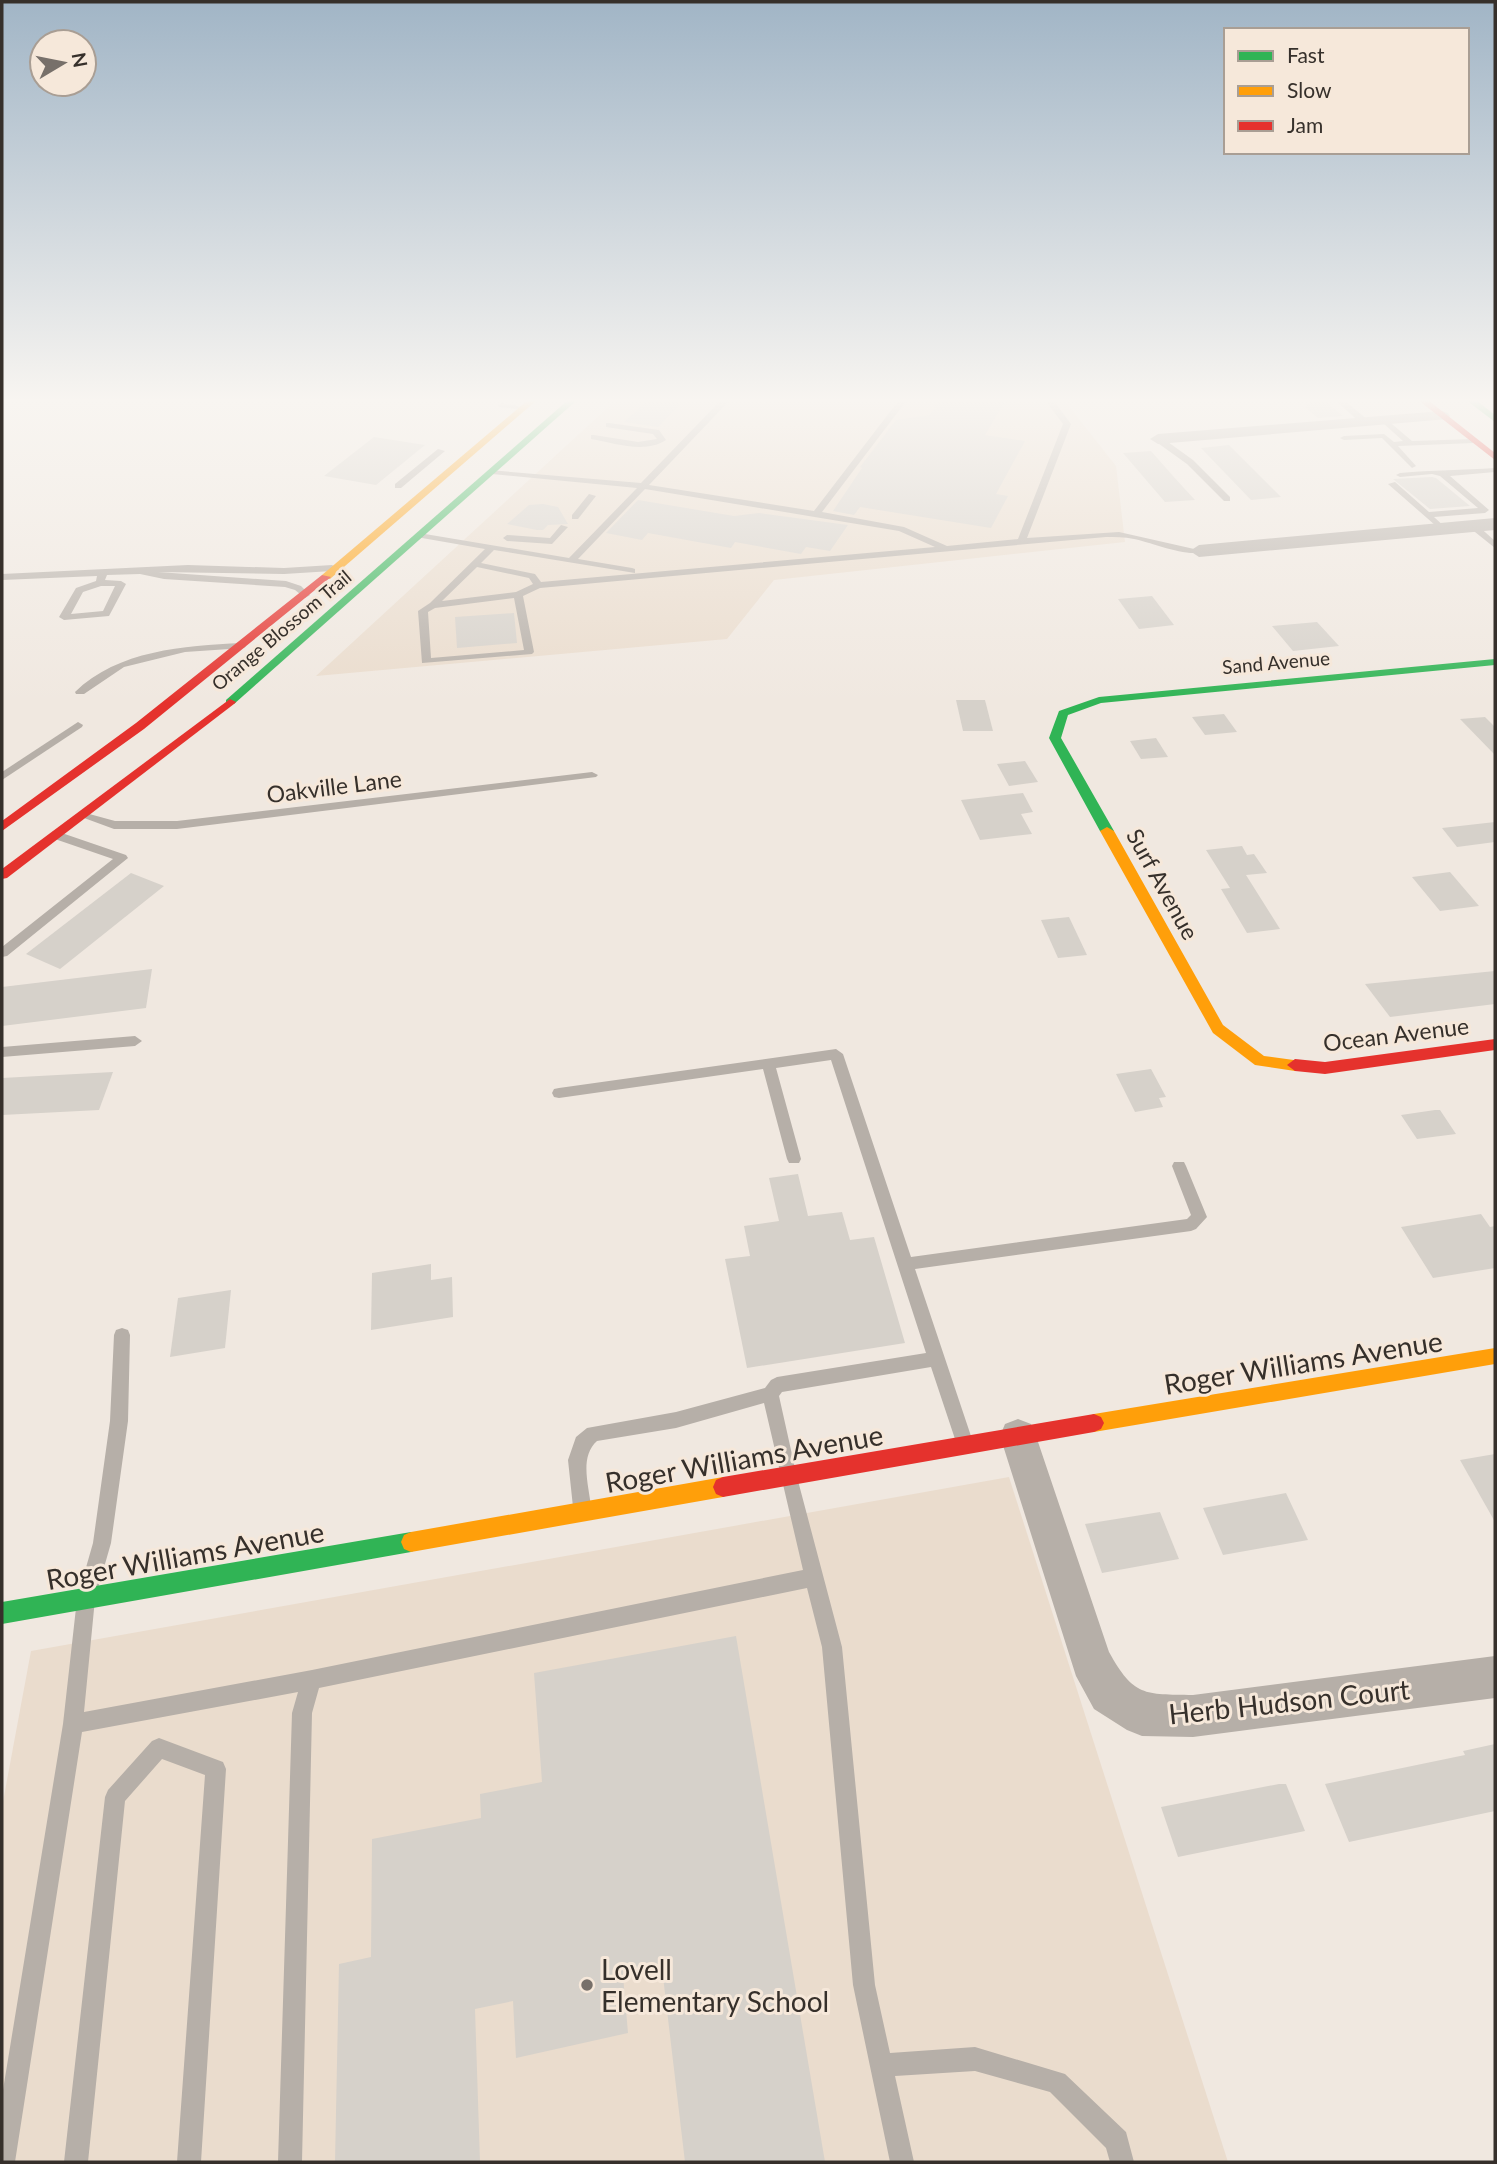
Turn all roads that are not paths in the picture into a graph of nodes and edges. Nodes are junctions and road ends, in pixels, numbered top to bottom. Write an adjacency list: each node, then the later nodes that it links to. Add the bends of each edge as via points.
1 (405, 501): 26 (main road, Orange Blossom Trail)
2 (460, 501): 17 (main road, Orange Blossom Trail)
3 (588, 501): 12 (lane)
4 (627, 501): 24 (lane)
5 (735, 501): 10 (lane)
6 (827, 501): 10 (lane)
7 (1037, 501): 19 (lane)
8 (1411, 501): 11 (lane)
9 (1474, 501): 11 (lane, via 1485,510)
10 (817, 514): 22 (lane, via 901,529)
11 (1427, 515): 16 (lane)
12 (575, 517)
13 (1495, 524): 14 (street)
14 (1473, 526): 16 (street); 20 (lane)
15 (564, 527): 18 (lane, via 552,541)
16 (1443, 529): 23 (street)
17 (422, 535): 21 (lane); 33 (main road, Orange Blossom Trail)
18 (507, 538)
19 (1022, 541): 22 (lane); 23 (lane, via 1124,534)
20 (1495, 545)
21 (492, 547): 24 (lane); 25 (lane)
22 (945, 547): 28 (lane)
23 (1199, 551)
24 (571, 561): 28 (lane)
25 (474, 564): 32 (lane, via 532,576); 36 (lane)
26 (337, 568): 27 (lane); 31 (main road, Orange Blossom Trail)
27 (140, 571): 30 (lane); 34 (lane, via 286,584)
28 (652, 575): 32 (lane)
29 (2, 577): 30 (lane)
30 (101, 578): 30 (lane, via 79,590 64,617 106,614 121,584)
31 (320, 582): 33 (main road); 34 (main road, Orange Blossom Trail)
32 (538, 584): 35 (lane)
33 (361, 589): 44 (main road, Orange Blossom Trail, via 230,701)
34 (305, 595): 37 (main road, Orange Blossom Trail)
35 (518, 595): 36 (lane); 36 (lane, via 529,652 426,661 422,611)
36 (433, 605)
37 (242, 646): 39 (lane, via 185,649 120,665); 45 (main road, Orange Blossom Trail)
38 (1494, 663): 40 (main road, Sand Avenue, via 1099,700)
39 (80, 692)
40 (1063, 713): 52 (main road, Surf Avenue, via 1055,738 1218,1030)
41 (78, 725): 43 (lane)
42 (592, 775): 44 (lane, Oakville Lane, via 177,825 114,825)
43 (2, 777)
44 (82, 815): 46 (main road, Orange Blossom Trail)
45 (8, 819): 46 (main road)
46 (56, 835): 47 (main road, Orange Blossom Trail); 48 (lane, via 122,858)
47 (2, 875)
48 (2, 953)
49 (135, 1041): 51 (lane)
50 (1495, 1044): 52 (main road, Ocean Avenue, via 1325,1068)
51 (2, 1052)
52 (1259, 1061)
53 (768, 1064): 54 (lane); 55 (lane); 57 (lane, via 836,1054)
54 (559, 1093)
55 (794, 1159)
56 (1179, 1166): 57 (lane, via 1199,1217 1191,1225)
57 (904, 1264): 60 (lane)
58 (122, 1335): 67 (lane, via 119,1421 102,1543)
59 (1495, 1356): 62 (main road, Roger Williams Avenue)
60 (936, 1359): 61 (lane, via 777,1384); 63 (lane)
61 (770, 1394): 64 (lane); 65 (lane, via 676,1420 593,1434 582,1443 577,1460)
62 (1018, 1436): 63 (main road, Roger Williams Avenue); 69 (street, Herb Hudson Court, via 1091,1661 1109,1694 1142,1715 1193,1716)
63 (965, 1446): 64 (main road, Roger Williams Avenue)
64 (788, 1477): 65 (main road, Roger Williams Avenue); 66 (lane)
65 (582, 1513): 67 (main road, Roger Williams Avenue)
66 (814, 1577): 70 (lane); 72 (lane, via 832,1647 864,1985)
67 (86, 1599): 68 (main road, Roger Williams Avenue); 71 (lane)
68 (2, 1613)
69 (1495, 1677)
70 (312, 1681): 71 (lane); 76 (lane, via 302,1713)
71 (73, 1724): 73 (lane)
72 (881, 2065): 77 (lane); 78 (lane, via 975,2059 1057,2082 1117,2141)
73 (3, 2162)
74 (76, 2162): 75 (lane, via 115,1797 159,1748 216,1769)
75 (189, 2162)
76 (290, 2162)
77 (902, 2162)
78 (1122, 2162)

